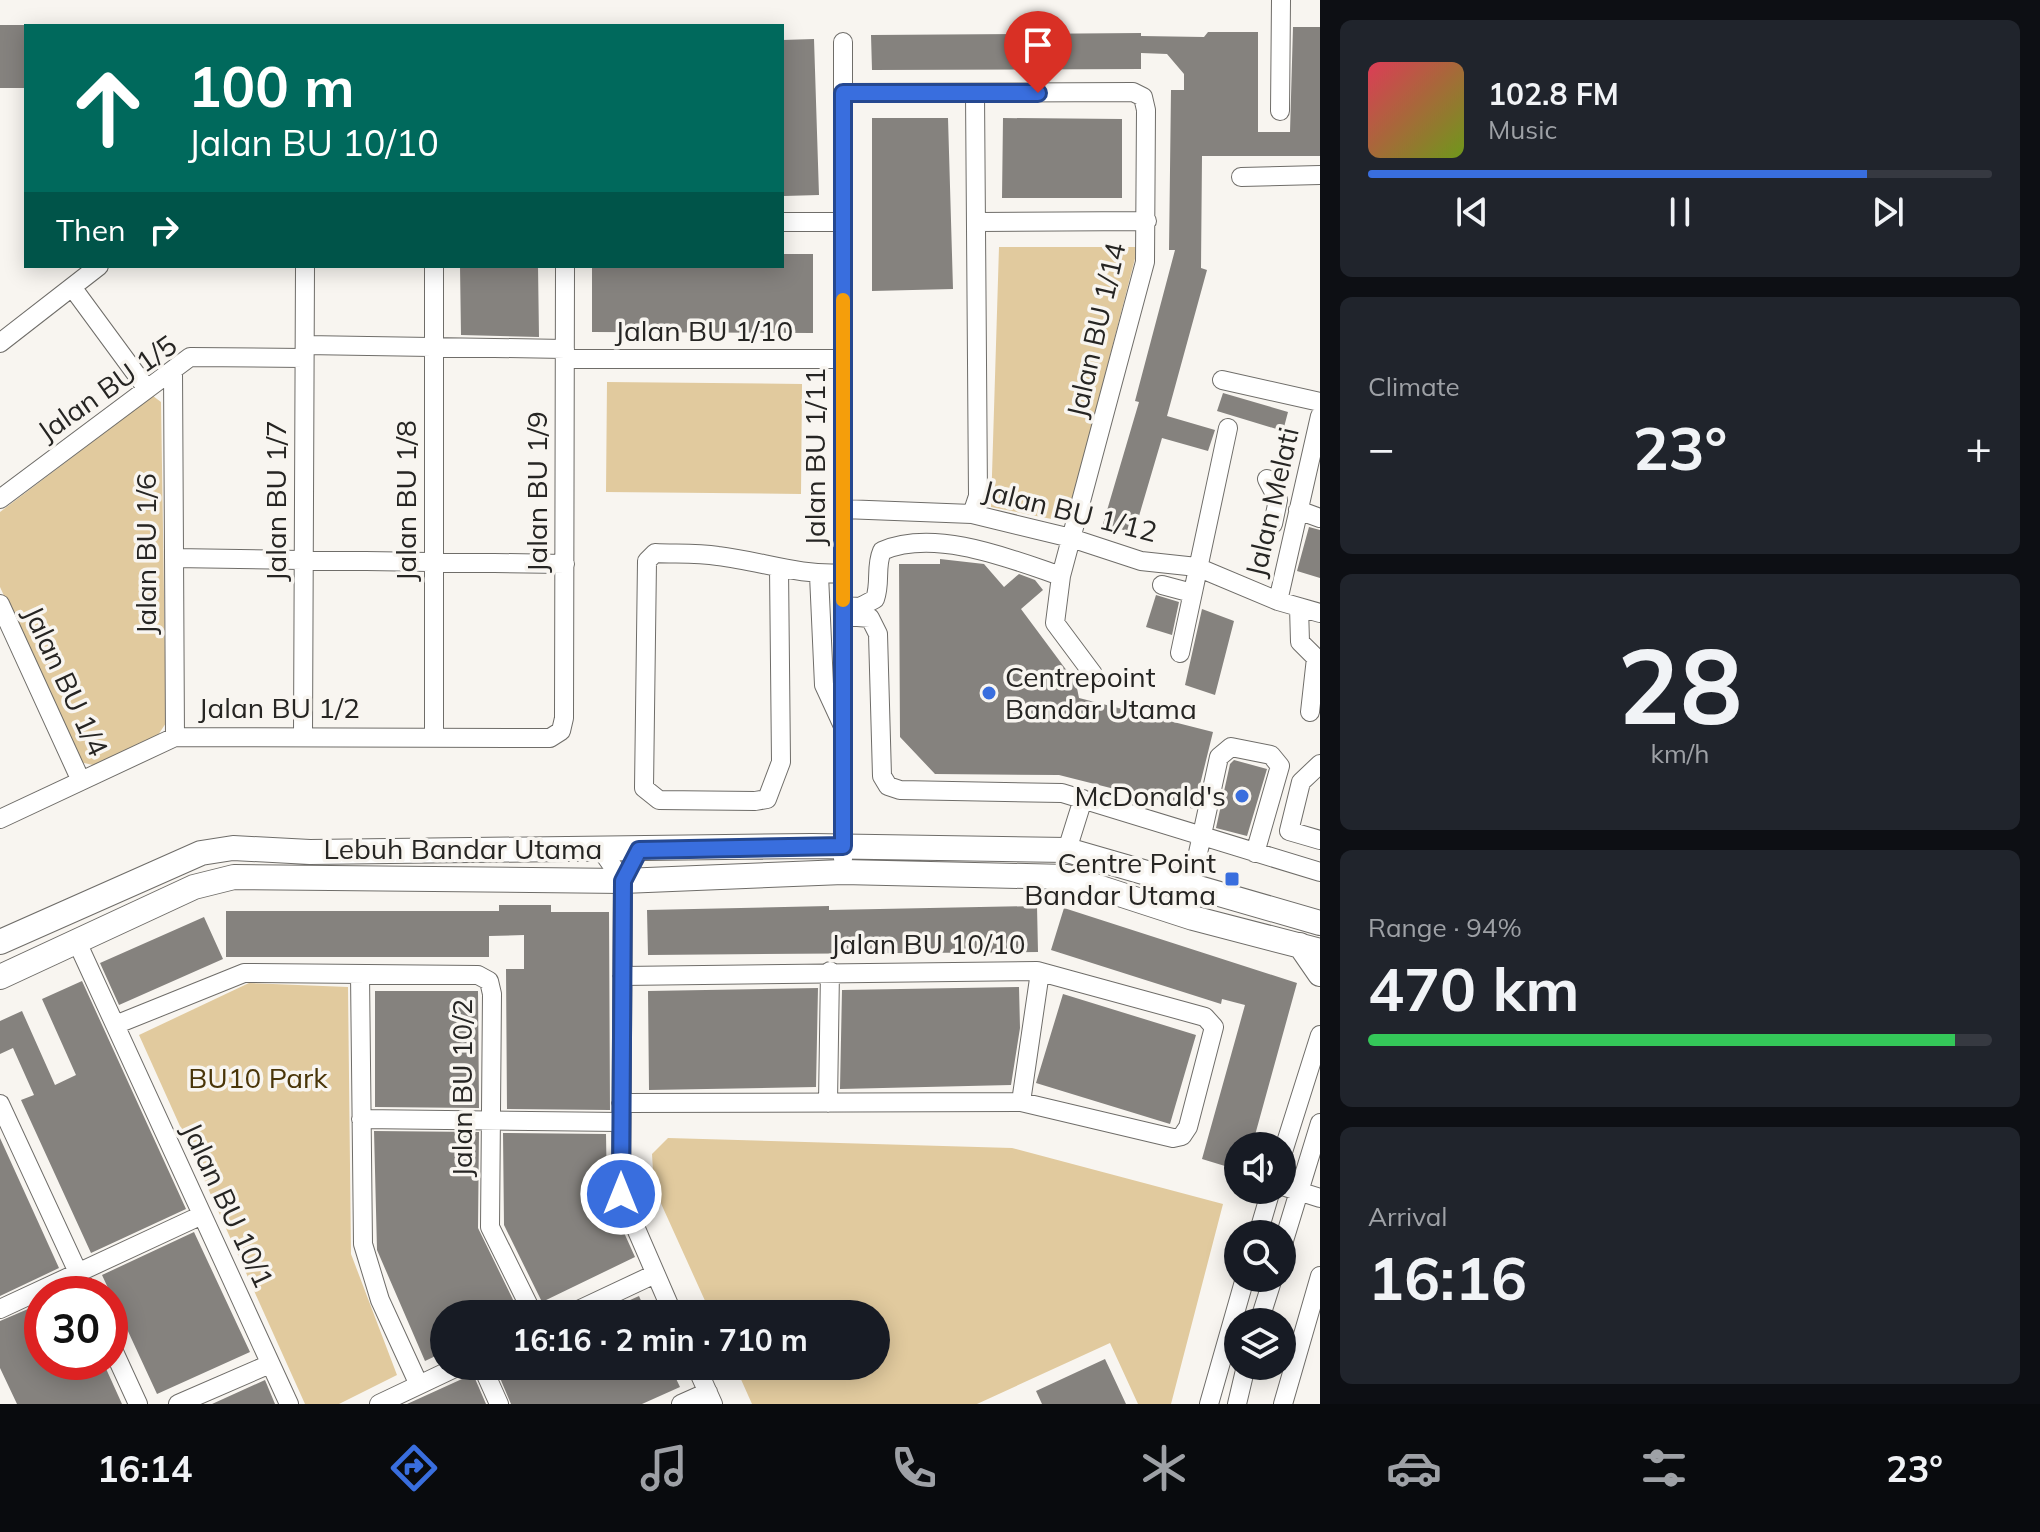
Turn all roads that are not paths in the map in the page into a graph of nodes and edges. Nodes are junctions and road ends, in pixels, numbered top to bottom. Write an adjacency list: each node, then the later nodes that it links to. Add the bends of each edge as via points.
1 (1281, 0): 5 (street)
2 (843, 42): 3 (street, Jalan BU 1/11)
3 (843, 93): 4 (street, Jalan BU 1/14); 10 (street, Jalan BU 1/11)
4 (975, 93): 8 (street, Jalan BU 1/14, via 1133,92 1143,97); 11 (street)
5 (1280, 111)
6 (1320, 175): 7 (street)
7 (1241, 177)
8 (1147, 221): 11 (street); 36 (street, Jalan BU 1/14, via 1145,262)
9 (784, 222): 10 (street)
10 (843, 222): 21 (street, Jalan BU 1/11)
11 (978, 222): 33 (street, via 978,496)
12 (96, 268): 16 (street)
13 (305, 268): 19 (street, Jalan BU 1/7)
14 (434, 268): 18 (street, Jalan BU 1/8)
15 (565, 268): 20 (street, Jalan BU 1/9)
16 (72, 287): 17 (street); 24 (street)
17 (0, 343)
18 (434, 347): 19 (street, Jalan BU 1/5); 20 (street, Jalan BU 1/10); 39 (street, Jalan BU 1/8)
19 (304, 351): 22 (street, Jalan BU 1/5, via 190,357); 38 (street, Jalan BU 1/7)
20 (565, 354): 21 (street, Jalan BU 1/10); 40 (street, Jalan BU 1/9)
21 (843, 359): 32 (street, Jalan BU 1/11)
22 (173, 370): 24 (street, Jalan BU 1/5); 37 (street, Jalan BU 1/6)
23 (1222, 380): 25 (street)
24 (147, 389): 29 (street, Jalan BU 1/5)
25 (1320, 402)
26 (1319, 422): 31 (street, Jalan Melati)
27 (1228, 428): 41 (street)
28 (1267, 479): 30 (street)
29 (0, 499)
30 (1278, 500): 31 (street); 35 (street)
31 (1299, 507): 34 (street); 48 (street, Jalan Melati)
32 (843, 509): 33 (street, Jalan BU 1/12); 43 (street, Jalan BU 1/11)
33 (972, 514): 36 (street, Jalan BU 1/12)
34 (1320, 518)
35 (1273, 524)
36 (1071, 538): 41 (street, Jalan BU 1/12, via 1141,561); 45 (street, Jalan BU 1/14)
37 (174, 558): 38 (street); 61 (street, Jalan BU 1/6)
38 (304, 560): 39 (street); 59 (street, Jalan BU 1/7)
39 (434, 562): 40 (street); 60 (street, Jalan BU 1/8)
40 (565, 564): 57 (street, Jalan BU 1/9)
41 (1197, 567): 47 (street); 48 (street, Jalan BU 1/12)
42 (779, 568): 42 (street, via 717,555 655,553 647,561 644,788 659,800 755,801 767,799 773,789 781,762); 44 (street)
43 (843, 573): 44 (street); 51 (street, Jalan BU 1/11)
44 (819, 575): 58 (street, via 824,685)
45 (1061, 576): 51 (street, via 973,546 895,545 882,551 877,562 875,599); 55 (street, Jalan BU 1/14, via 1055,623)
46 (1162, 585): 47 (street)
47 (1192, 593): 54 (street)
48 (1278, 601): 50 (street, Jalan BU 1/12)
49 (0, 604): 53 (street, Jalan BU 1/4)
50 (1299, 607): 52 (street, Jalan BU 1/12); 56 (street, via 1300,642 1316,658)
51 (843, 611): 58 (street, Jalan BU 1/11); 64 (street, via 870,618 878,634 882,776 888,786 1062,793)
52 (1320, 613)
53 (5, 627): 63 (street, Jalan BU 1/4)
54 (1180, 653)
55 (1093, 674)
56 (1310, 712)
57 (564, 718): 60 (street, Jalan BU 1/2, via 561,731 550,738)
58 (843, 726): 69 (street, Jalan BU 1/11)
59 (303, 735): 60 (street, Jalan BU 1/2); 61 (street, Jalan BU 1/2)
60 (434, 736)
61 (175, 737): 63 (street, Jalan BU 1/2)
62 (1320, 764): 66 (street, via 1301,782 1289,831)
63 (81, 781): 65 (street, Jalan BU 1/2)
64 (1083, 799): 67 (street); 71 (street)
65 (0, 819)
66 (1296, 833): 68 (street); 74 (street)
67 (1201, 837): 73 (street); 73 (street, via 1223,750 1271,755 1280,766); 78 (street)
68 (1320, 840)
69 (843, 846): 70 (main road, Lebuh Bandar Utama); 71 (main road, Lebuh Bandar Utama); 75 (street, Jalan BU 1/11)
70 (639, 850): 72 (main road, Lebuh Bandar Utama); 77 (street)
71 (1067, 850): 78 (main road, Lebuh Bandar Utama)
72 (602, 851): 77 (street); 80 (main road, Lebuh Bandar Utama, via 212,851)
73 (1255, 853): 74 (street)
74 (1290, 863): 76 (street)
75 (843, 872): 77 (main road, Lebuh Bandar Utama); 82 (main road, Lebuh Bandar Utama, via 1067,877 1193,918)
76 (1320, 872)
77 (623, 881): 81 (main road, Lebuh Bandar Utama, via 234,877 194,887); 87 (street)
78 (1191, 885): 79 (main road, Lebuh Bandar Utama)
79 (1320, 923)
80 (0, 942)
81 (77, 942): 88 (main road, Lebuh Bandar Utama); 89 (street, Jalan BU 10/1)
82 (1310, 948): 86 (main road)
83 (830, 971): 84 (street, Jalan BU 10/10); 87 (street, Jalan BU 10/10); 93 (street)
84 (1040, 972): 91 (street); 91 (street, Jalan BU 10/10, via 1205,1017 1214,1027 1213,1042 1182,1136)
85 (360, 974): 89 (street, via 233,975); 95 (street); 96 (street, Jalan BU 10/2, via 478,975 489,981)
86 (1320, 974)
87 (622, 976): 92 (street)
88 (0, 977)
89 (115, 1025): 105 (street, Jalan BU 10/1)
90 (1320, 1035): 99 (street)
91 (1021, 1102): 93 (street, Jalan BU 10/10)
92 (621, 1103): 93 (street, Jalan BU 10/10); 97 (street)
93 (828, 1103)
94 (0, 1104): 106 (street)
95 (361, 1119): 96 (street); 120 (street, via 363,1244 380,1300)
96 (491, 1121): 97 (street); 111 (street, Jalan BU 10/2, via 490,1227)
97 (621, 1122): 107 (street, via 621,1194)
98 (1320, 1123): 100 (street)
99 (1289, 1132)
100 (1296, 1184)
101 (1296, 1193): 103 (street)
102 (1296, 1194): 104 (street)
103 (1320, 1198)
104 (1320, 1206)
105 (202, 1215): 106 (street); 115 (street, Jalan BU 10/1)
106 (78, 1273): 108 (street); 114 (street)
107 (655, 1274): 112 (street); 113 (street)
108 (79, 1276)
109 (1320, 1276): 131 (street)
110 (1241, 1292): 129 (street)
111 (526, 1300)
112 (600, 1300)
113 (667, 1300)
114 (0, 1309)
115 (270, 1364): 121 (street); 125 (street, Jalan BU 10/1)
116 (127, 1380): 123 (street)
117 (430, 1380): 120 (street)
118 (488, 1380): 127 (street)
119 (1243, 1380): 130 (street)
120 (419, 1385): 126 (street)
121 (212, 1397): 124 (street)
122 (710, 1398): 128 (street)
123 (138, 1404)
124 (178, 1404)
125 (289, 1404)
126 (379, 1404)
127 (499, 1404)
128 (681, 1404)
129 (1209, 1404)
130 (1237, 1404)
131 (1283, 1404)

